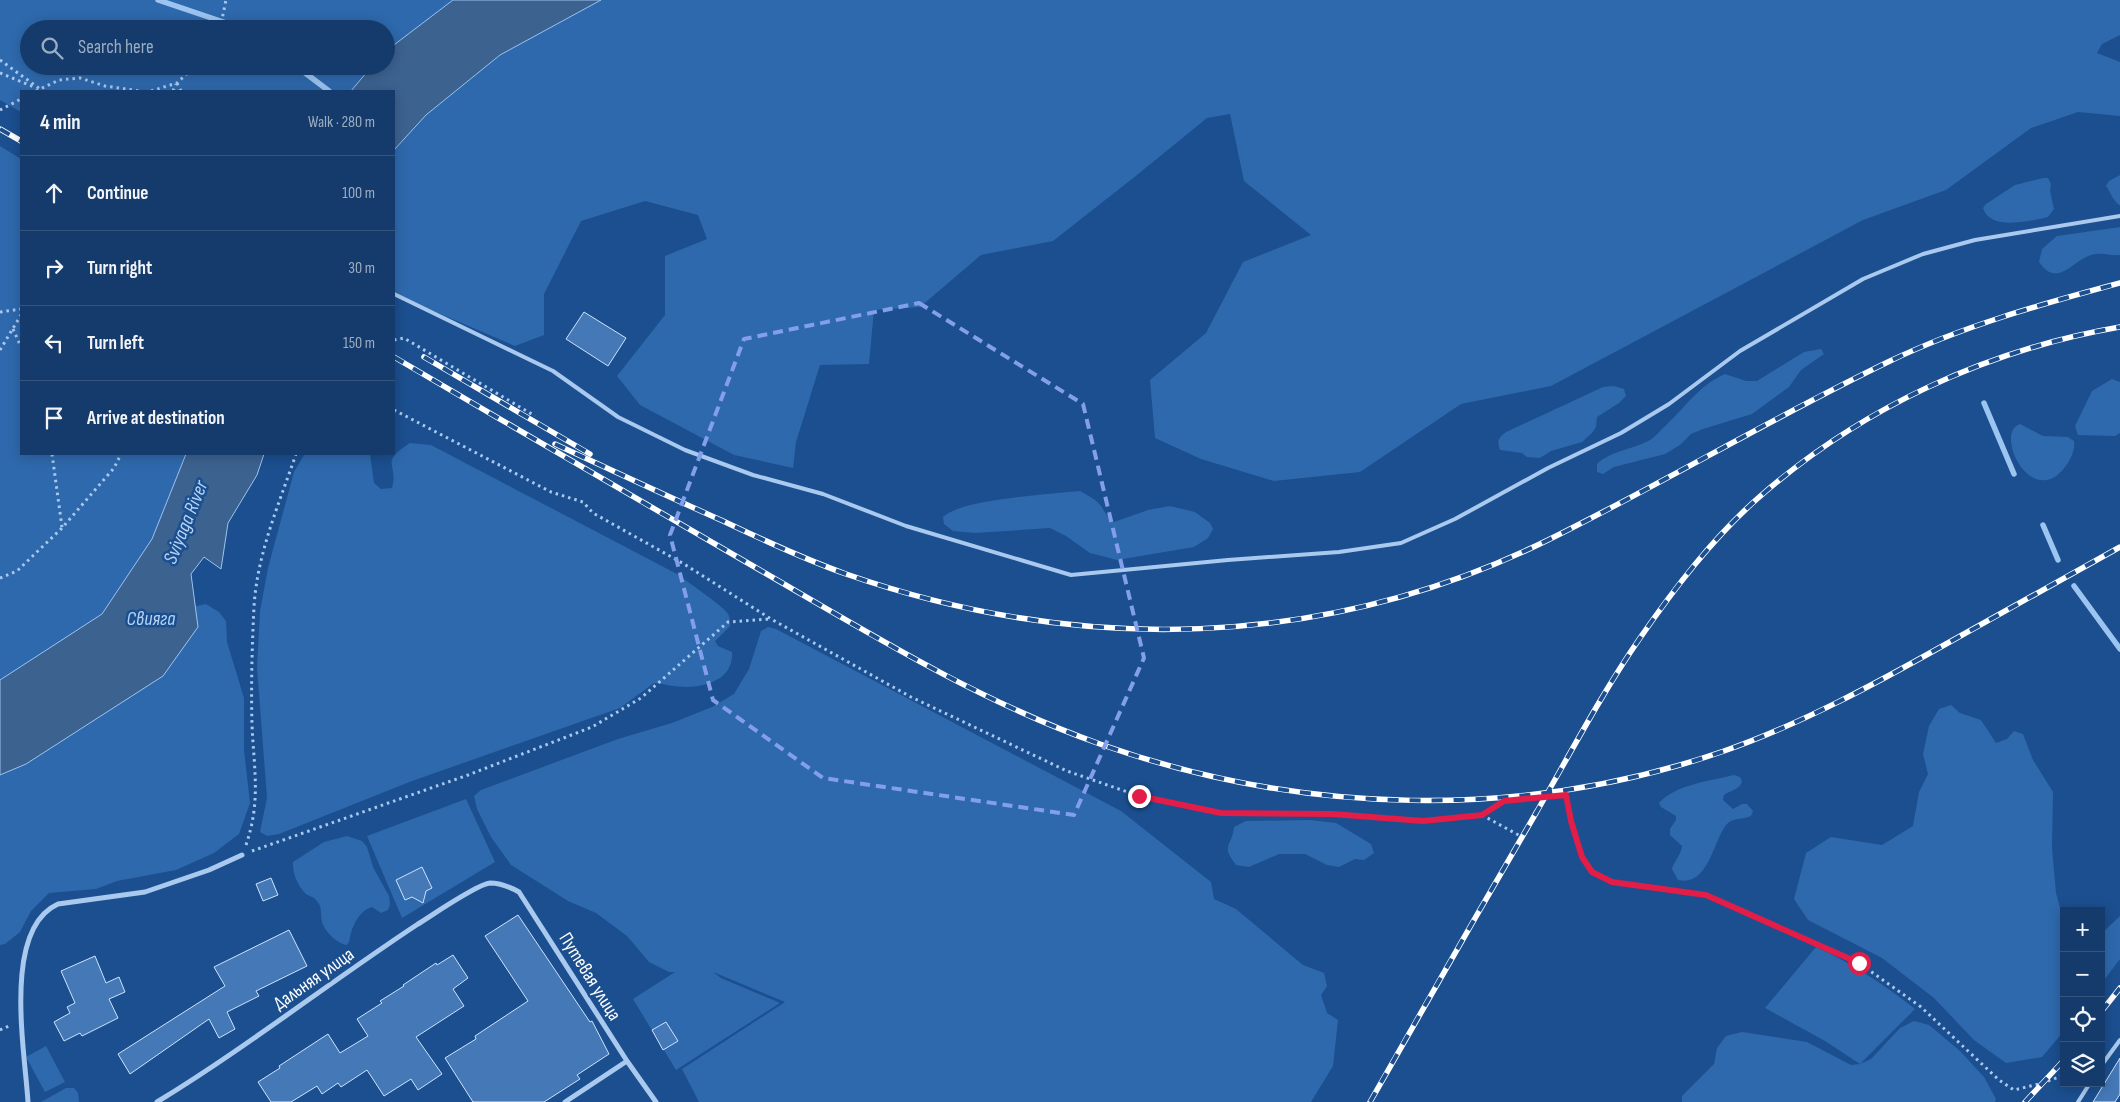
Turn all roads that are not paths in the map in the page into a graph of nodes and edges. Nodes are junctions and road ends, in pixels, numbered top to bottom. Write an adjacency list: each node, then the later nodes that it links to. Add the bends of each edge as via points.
1 (2120, 216): 2 (lane, via 1975,240 1923,254 1864,279 1740,351 1669,404 1621,433 1548,468 1455,519 1401,543 1340,552 1071,575 906,526 823,494 753,475 685,450 618,417 553,371)
2 (395, 294)
3 (242, 855): 9 (street, via 145,892 58,904 46,909 37,920 24,951 21,1020)
4 (489, 883): 6 (street, Путевая улица, via 519,892); 10 (street, Дальняя улица, via 429,917 215,1067)
5 (2120, 1040): 7 (lane)
6 (627, 1061): 11 (street); 12 (street, Путевая улица)
7 (2105, 1061)
8 (2087, 1087): 13 (lane)
9 (28, 1102)
10 (157, 1102)
11 (565, 1102)
12 (656, 1102)
13 (2078, 1102)

